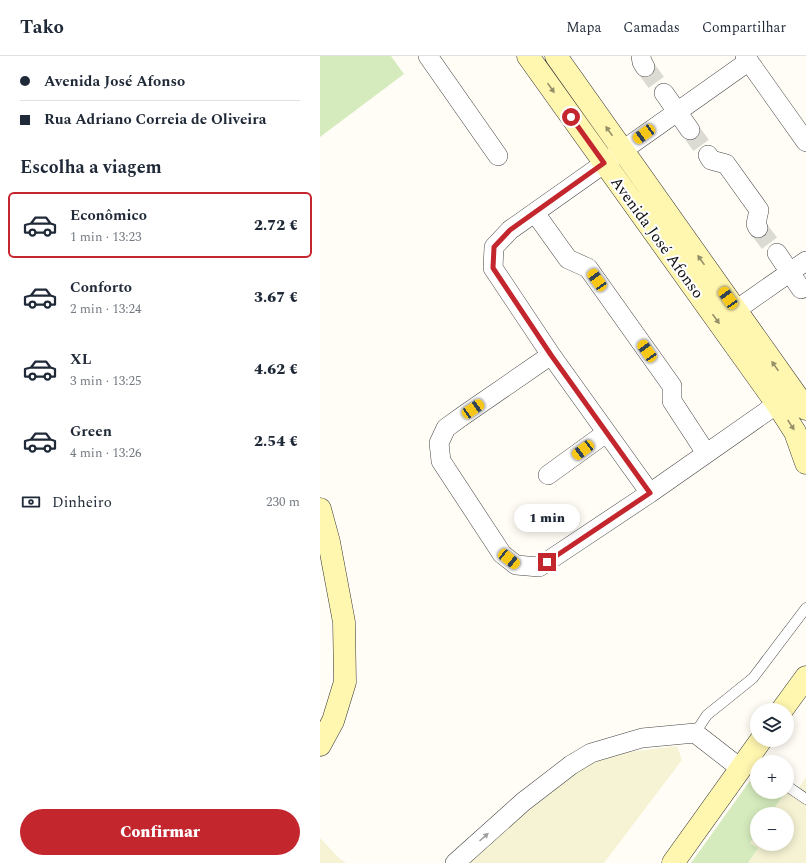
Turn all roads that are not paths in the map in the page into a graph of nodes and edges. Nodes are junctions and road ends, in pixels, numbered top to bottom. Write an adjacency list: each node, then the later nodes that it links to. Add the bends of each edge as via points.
1 (428, 56): 11 (street)
2 (528, 56): 12 (street, Avenida José Afonso, one-way to 12)
3 (556, 56): 9 (street, Avenida José Afonso, one-way to 3)
4 (747, 58): 6 (street); 8 (street)
5 (664, 93): 6 (street)
6 (677, 111): 7 (street); 9 (street)
7 (690, 130)
8 (806, 142)
9 (623, 150): 12 (street); 19 (street, Avenida José Afonso, one-way to 9)
10 (708, 155): 14 (street, via 711,160 726,164 759,210 756,224)
11 (498, 156)
12 (604, 163): 13 (street); 21 (street, Avenida José Afonso, one-way to 21)
13 (535, 213): 20 (street, via 510,230 494,247 493,268); 23 (street, via 568,259 588,268 602,287 672,386 672,402)
14 (758, 228)
15 (777, 253): 17 (street)
16 (806, 261): 17 (street)
17 (790, 272): 18 (street); 19 (street)
18 (801, 289)
19 (736, 310): 21 (street, Avenida José Afonso, one-way to 19)
20 (551, 355): 22 (street); 26 (street, via 446,428 439,443 441,461 502,554 516,565 539,567)
21 (792, 402): 23 (street); 24 (street, Avenida José Afonso, one-way to 24, via 795,432)
22 (606, 433): 25 (street); 26 (street)
23 (706, 453): 26 (street)
24 (806, 463)
25 (548, 476)
26 (650, 493)
27 (320, 509): 32 (street, via 344,622 345,682 332,721)
28 (806, 608): 31 (lane, via 753,678 707,715)
29 (806, 677): 30 (street)
30 (787, 703)
31 (695, 732): 34 (street); 37 (street, one-way to 31, via 523,802 591,753 642,738)
32 (320, 745)
33 (757, 747): 34 (street)
34 (748, 764): 38 (street)
35 (794, 791): 36 (lane)
36 (806, 799)
37 (455, 863)
38 (673, 863)

